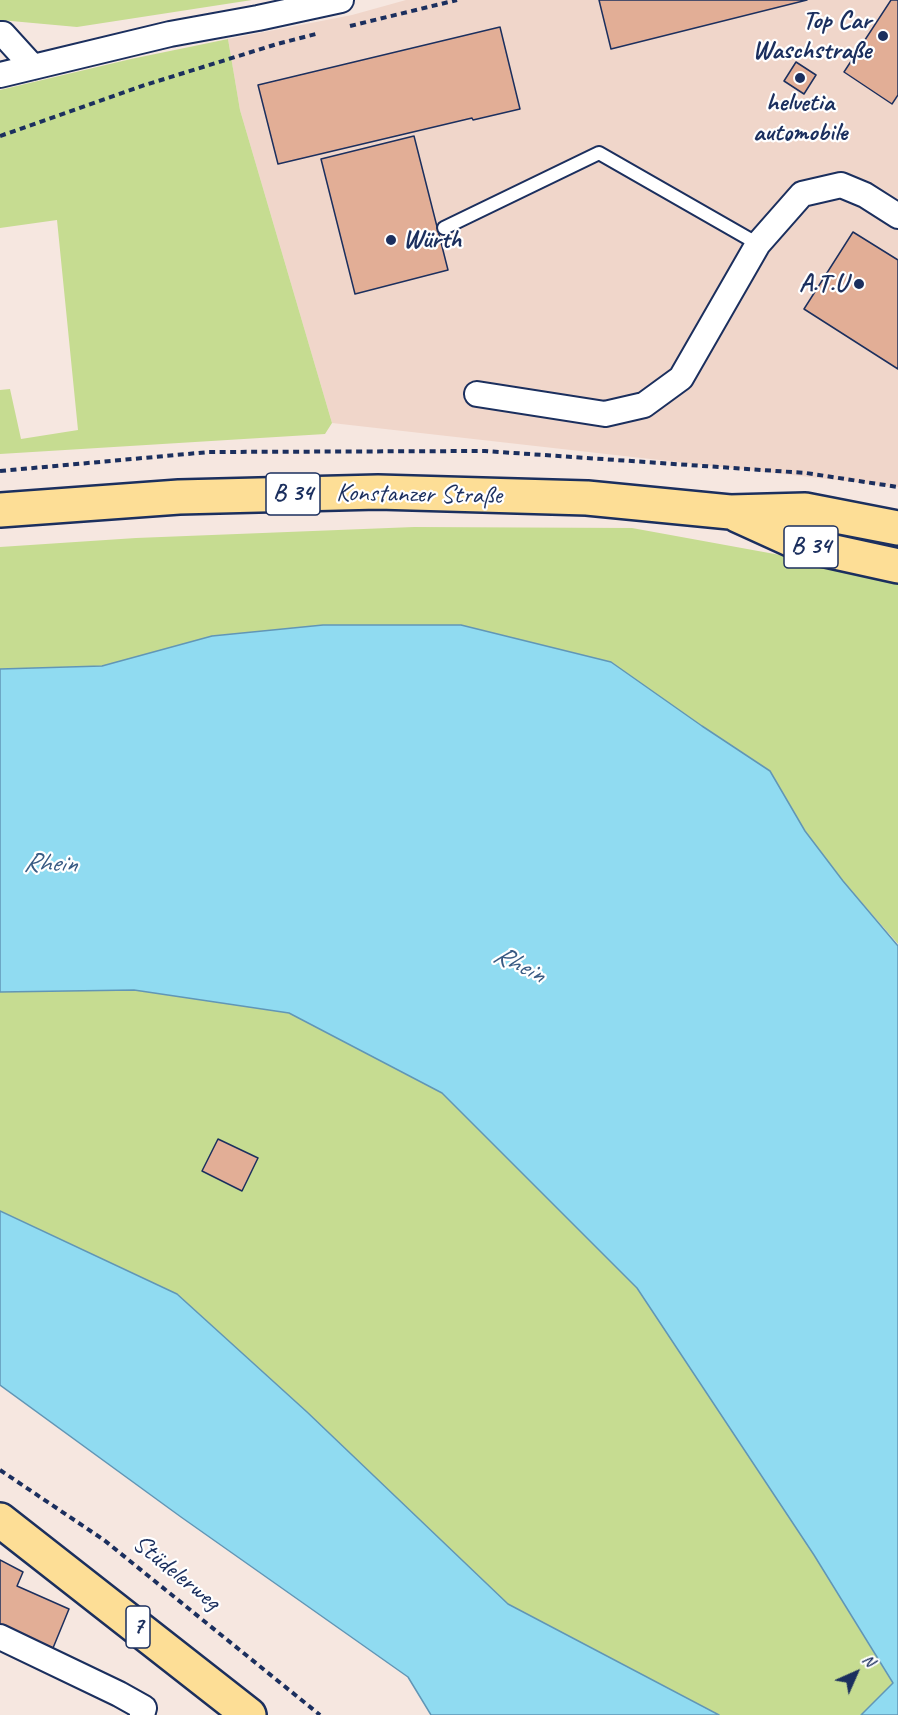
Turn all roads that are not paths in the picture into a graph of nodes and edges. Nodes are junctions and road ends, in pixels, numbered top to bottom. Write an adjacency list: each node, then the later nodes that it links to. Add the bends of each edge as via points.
1 (341, 0): 3 (street, via 170,34)
2 (0, 34): 3 (street)
3 (33, 67): 4 (street)
4 (0, 75)
5 (898, 216): 7 (street, via 841,185 802,194)
6 (444, 228): 7 (lane, via 599,153)
7 (758, 244): 8 (street, via 681,378 644,405 604,414)
8 (477, 394)
9 (0, 510): 10 (main road, Konstanzer Straße / B 34, via 179,497 378,492 587,498)
10 (730, 512): 11 (main road, Konstanzer Straße / B 34, via 805,510); 12 (main road, Konstanzer Straße / B 34, via 803,545)
11 (898, 528)
12 (898, 566)
13 (0, 1520): 16 (main road, 7)
14 (0, 1637): 15 (street, via 120,1694 144,1708)
15 (142, 1715)
16 (249, 1715)

